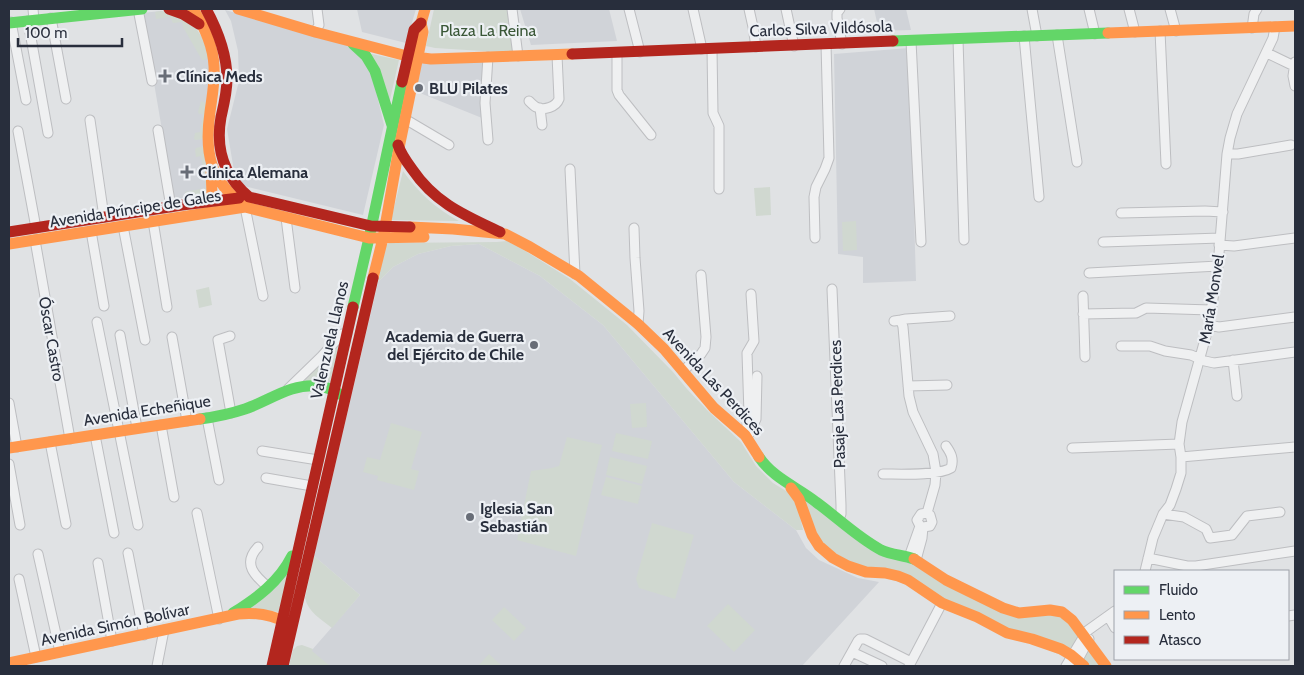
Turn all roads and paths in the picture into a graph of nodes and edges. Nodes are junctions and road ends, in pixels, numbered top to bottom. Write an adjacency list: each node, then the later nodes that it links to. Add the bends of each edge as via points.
1 (140, 9): 20 (main road); 50 (street)
2 (169, 9): 25 (main road, via 190,18)
3 (193, 9): 25 (main road)
4 (206, 9): 77 (main road, via 226,64 220,137 222,155 226,170)
5 (238, 9): 28 (main road, Carlos Silva Vildósola)
6 (317, 9): 28 (street, via 319,25)
7 (425, 9): 47 (main road, Valenzuela Llanos, via 421,23 424,32)
8 (512, 9): 46 (street)
9 (629, 9): 42 (street)
10 (693, 9): 41 (street)
11 (749, 9): 40 (street)
12 (786, 9): 39 (street)
13 (840, 9): 38 (street, via 837,18)
14 (1032, 9): 33 (street)
15 (1089, 9): 30 (street)
16 (1130, 9): 29 (street)
17 (1170, 9): 27 (street)
18 (1257, 9): 24 (street)
19 (32, 17): 20 (main road); 21 (main road); 62 (street)
20 (51, 18): 52 (street)
21 (10, 23): 53 (street)
22 (1295, 26): 23 (main road, Carlos Silva Vildósola)
23 (1275, 27): 24 (main road, Carlos Silva Vildósola); 44 (street, María Monvel)
24 (1252, 28): 27 (main road, Carlos Silva Vildósola)
25 (204, 29): 69 (main road, via 214,68 207,134)
26 (1160, 31): 27 (main road, Carlos Silva Vildósola); 29 (main road, Carlos Silva Vildósola); 71 (street)
27 (1176, 31)
28 (315, 32): 35 (main road, Carlos Silva Vildósola)
29 (1135, 32): 30 (main road, Carlos Silva Vildósola)
30 (1095, 34): 31 (main road, Carlos Silva Vildósola)
31 (1057, 35): 33 (main road, Carlos Silva Vildósola); 70 (street)
32 (1024, 36): 33 (main road, Carlos Silva Vildósola); 34 (main road, Carlos Silva Vildósola); 74 (street)
33 (1037, 36)
34 (958, 39): 36 (main road, Carlos Silva Vildósola); 95 (street)
35 (350, 41): 47 (main road, Carlos Silva Vildósola); 59 (main road, via 366,56 375,71)
36 (911, 41): 38 (main road, Carlos Silva Vildósola); 97 (street)
37 (826, 44): 38 (main road, Carlos Silva Vildósola); 39 (main road, Carlos Silva Vildósola); 93 (street, via 829,158 814,197)
38 (842, 44)
39 (794, 46): 40 (main road, Carlos Silva Vildósola)
40 (756, 47): 41 (main road, Carlos Silva Vildósola)
41 (707, 49): 42 (main road, Carlos Silva Vildósola); 73 (street, via 713,113 719,126)
42 (640, 52): 43 (main road, Carlos Silva Vildósola)
43 (617, 53): 45 (main road, Carlos Silva Vildósola); 63 (street, via 619,95)
44 (1267, 53): 49 (street); 68 (street, María Monvel, via 1237,114)
45 (557, 55): 46 (main road, Carlos Silva Vildósola); 55 (street, via 559,101 554,106)
46 (518, 56): 48 (main road, Carlos Silva Vildósola)
47 (413, 57): 48 (main road, Carlos Silva Vildósola); 57 (main road, Valenzuela Llanos); 59 (main road, Valenzuela Llanos)
48 (488, 57): 64 (street, via 485,103)
49 (1295, 63): 51 (street)
50 (152, 81)
51 (1295, 86)
52 (66, 99)
53 (26, 100)
54 (529, 101): 55 (street)
55 (540, 108): 58 (street)
56 (90, 120): 81 (street)
57 (405, 120): 65 (street); 67 (main road, Valenzuela Llanos)
58 (542, 125)
59 (392, 128): 67 (main road, Avenida Las Perdices); 85 (main road, Valenzuela Llanos)
60 (158, 130): 78 (street)
61 (18, 132): 90 (street, Óscar Castro)
62 (48, 133)
63 (651, 135)
64 (488, 140)
65 (449, 145)
66 (1291, 145): 68 (street)
67 (399, 148): 89 (main road, Valenzuela Llanos); 91 (main road, Avenida Las Perdices, via 420,182 433,195 454,210)
68 (1227, 154): 79 (street, María Monvel)
69 (209, 156): 75 (main road, via 220,183); 76 (main road, via 212,186)
70 (1077, 162)
71 (1166, 164)
72 (570, 169): 102 (street)
73 (719, 189)
74 (1039, 198)
75 (233, 199): 76 (main road, Avenida Príncipe de Gales); 77 (main road, Avenida Príncipe de Gales)
76 (207, 202): 78 (main road, Avenida Príncipe de Gales)
77 (247, 202): 82 (main road, Avenida Príncipe de Gales); 83 (main road, Avenida Príncipe de Gales); 85 (main road, Avenida Príncipe de Gales); 107 (street)
78 (170, 207): 81 (main road, Avenida Príncipe de Gales)
79 (1223, 212): 80 (street); 96 (street, María Monvel)
80 (1121, 213)
81 (104, 217): 90 (main road, Avenida Príncipe de Gales)
82 (286, 218): 92 (main road, Avenida Príncipe de Gales); 104 (street)
83 (154, 221): 84 (main road, Avenida Príncipe de Gales); 110 (street)
84 (123, 226): 87 (main road, Avenida Príncipe de Gales); 122 (street)
85 (371, 226): 89 (main road, Avenida Príncipe de Gales); 92 (main road, Valenzuela Llanos)
86 (634, 228): 116 (street)
87 (91, 231): 90 (main road, Avenida Príncipe de Gales); 109 (street)
88 (9, 232): 90 (main road, Avenida Príncipe de Gales)
89 (384, 232): 91 (main road, via 453,229); 92 (main road, Avenida Príncipe de Gales); 135 (main road, Valenzuela Llanos)
90 (36, 234): 99 (main road, Avenida Príncipe de Gales); 145 (street, Óscar Castro)
91 (505, 234): 102 (main road, Avenida Las Perdices)
92 (368, 238): 118 (main road, Valenzuela Llanos)
93 (815, 238)
94 (1295, 238): 96 (street, via 1234,246)
95 (964, 240)
96 (1220, 241): 98 (street); 100 (street, María Monvel)
97 (921, 242)
98 (1103, 242)
99 (9, 244)
100 (1218, 266): 101 (street); 111 (street, María Monvel)
101 (1089, 273)
102 (575, 274): 116 (main road, Avenida Las Perdices)
103 (701, 275): 128 (street, via 705,348)
104 (295, 288)
105 (832, 289): 168 (street, Pasaje Las Perdices)
106 (751, 294): 144 (street, via 754,341 747,353 749,414)
107 (263, 296)
108 (1083, 296): 112 (street)
109 (104, 306)
110 (167, 307)
111 (1211, 310): 112 (street, via 1146,308 1136,313); 117 (street, María Monvel)
112 (1084, 314): 125 (street)
113 (950, 316): 131 (street, via 898,321)
114 (1295, 317): 117 (street, via 1219,327)
115 (97, 322): 142 (street)
116 (638, 324): 128 (main road, Avenida Las Perdices)
117 (1209, 325): 126 (street, María Monvel)
118 (346, 334): 132 (street, Avenida Echeñique, via 342,334); 133 (main road, Valenzuela Llanos)
119 (120, 335): 141 (street)
120 (230, 336): 137 (street, via 218,340)
121 (172, 337): 139 (street)
122 (145, 340)
123 (1121, 346): 126 (street, via 1150,346)
124 (1295, 352): 127 (street)
125 (1084, 357)
126 (1200, 358): 127 (street, via 1214,363); 147 (street, María Monvel)
127 (1233, 360): 134 (street)
128 (683, 371): 144 (main road, Avenida Las Perdices, via 714,408)
129 (757, 376): 144 (street, via 756,419)
130 (947, 385): 131 (street)
131 (908, 386): 156 (street, via 913,412 933,454)
132 (286, 390): 133 (main road, Avenida Echeñique, via 313,386); 137 (main road, Avenida Echeñique)
133 (334, 390): 135 (main road); 154 (main road, Valenzuela Llanos)
134 (1237, 396)
135 (345, 399): 188 (main road, Valenzuela Llanos)
136 (9, 403): 150 (street)
137 (231, 413): 138 (main road, Avenida Echeñique)
138 (207, 418): 139 (main road, Avenida Echeñique); 159 (street)
139 (187, 421): 140 (main road, Avenida Echeñique)
140 (161, 425): 141 (main road, Avenida Echeñique); 162 (street)
141 (137, 428): 142 (main road, Avenida Echeñique)
142 (119, 431): 143 (main road, Avenida Echeñique); 171 (street)
143 (95, 435): 145 (main road, Avenida Echeñique); 173 (street)
144 (746, 437): 160 (main road, Avenida Las Perdices, via 763,463)
145 (70, 439): 146 (main road, Avenida Echeñique)
146 (50, 442): 150 (main road, Avenida Echeñique); 169 (street)
147 (1179, 444): 151 (street); 153 (street, María Monvel)
148 (946, 446): 156 (street, via 952,454 951,468)
149 (1295, 446): 153 (street)
150 (13, 448)
151 (1072, 448)
152 (262, 451): 154 (street)
153 (1181, 457): 167 (street, María Monvel, via 1176,489)
154 (318, 460): 161 (main road, Valenzuela Llanos)
155 (9, 464): 170 (street)
156 (936, 472): 157 (street); 178 (street, via 927,513 932,522 930,526 921,526 923,533)
157 (883, 474)
158 (266, 478): 161 (street)
159 (219, 480)
160 (781, 480): 163 (main road, Avenida Las Perdices); 164 (main road, via 796,494)
161 (312, 486): 172 (main road, Valenzuela Llanos)
162 (174, 497)
163 (816, 502): 164 (main road, via 804,504); 168 (main road, Avenida Las Perdices)
164 (803, 508): 184 (main road, via 812,535 833,558 866,572 908,580)
165 (1280, 512): 167 (street, via 1247,516 1232,534 1210,538 1206,529 1184,516)
166 (197, 513): 186 (street)
167 (1163, 514): 179 (street, María Monvel)
168 (839, 519): 178 (main road, Avenida Las Perdices, via 880,549)
169 (66, 524)
170 (20, 525)
171 (138, 525)
172 (302, 532): 183 (main road, Avenida Simón Bolívar, via 290,562); 187 (main road, Valenzuela Llanos)
173 (114, 533)
174 (258, 547): 183 (street, via 252,556 251,567 254,575)
175 (1295, 551): 179 (street, via 1196,566)
176 (128, 553): 191 (street)
177 (38, 554): 193 (street)
178 (912, 558): 190 (main road, Avenida Las Perdices, via 946,580 1003,608 1019,613 1062,612)
179 (1148, 558): 181 (street, María Monvel)
180 (98, 563): 192 (street)
181 (1145, 570)
182 (19, 579): 195 (street)
183 (268, 587): 186 (main road, Avenida Simón Bolívar)
184 (942, 603): 196 (main road, via 1007,633 1061,649); 198 (street)
185 (1112, 614): 190 (street)
186 (223, 618): 187 (main road, Avenida Simón Bolívar, via 249,613); 189 (main road, Avenida Simón Bolívar)
187 (282, 620): 188 (main road, Avenida Simón Bolívar); 200 (main road, Valenzuela Llanos)
188 (292, 626): 201 (main road, Valenzuela Llanos)
189 (164, 630): 191 (main road, Avenida Simón Bolívar); 199 (street)
190 (1088, 634): 196 (street); 205 (main road, Avenida Las Perdices)
191 (144, 635): 192 (main road, Avenida Simón Bolívar)
192 (112, 641): 193 (main road, Avenida Simón Bolívar)
193 (60, 652): 195 (main road, Avenida Simón Bolívar)
194 (852, 652): 198 (street, via 863,638); 202 (street); 203 (street)
195 (36, 657): 197 (main road, Avenida Simón Bolívar)
196 (1077, 662): 204 (street)
197 (9, 663)
198 (910, 664)
199 (157, 666)
200 (272, 666)
201 (283, 666)
202 (844, 666)
203 (882, 666)
204 (1066, 666)
205 (1106, 666)

